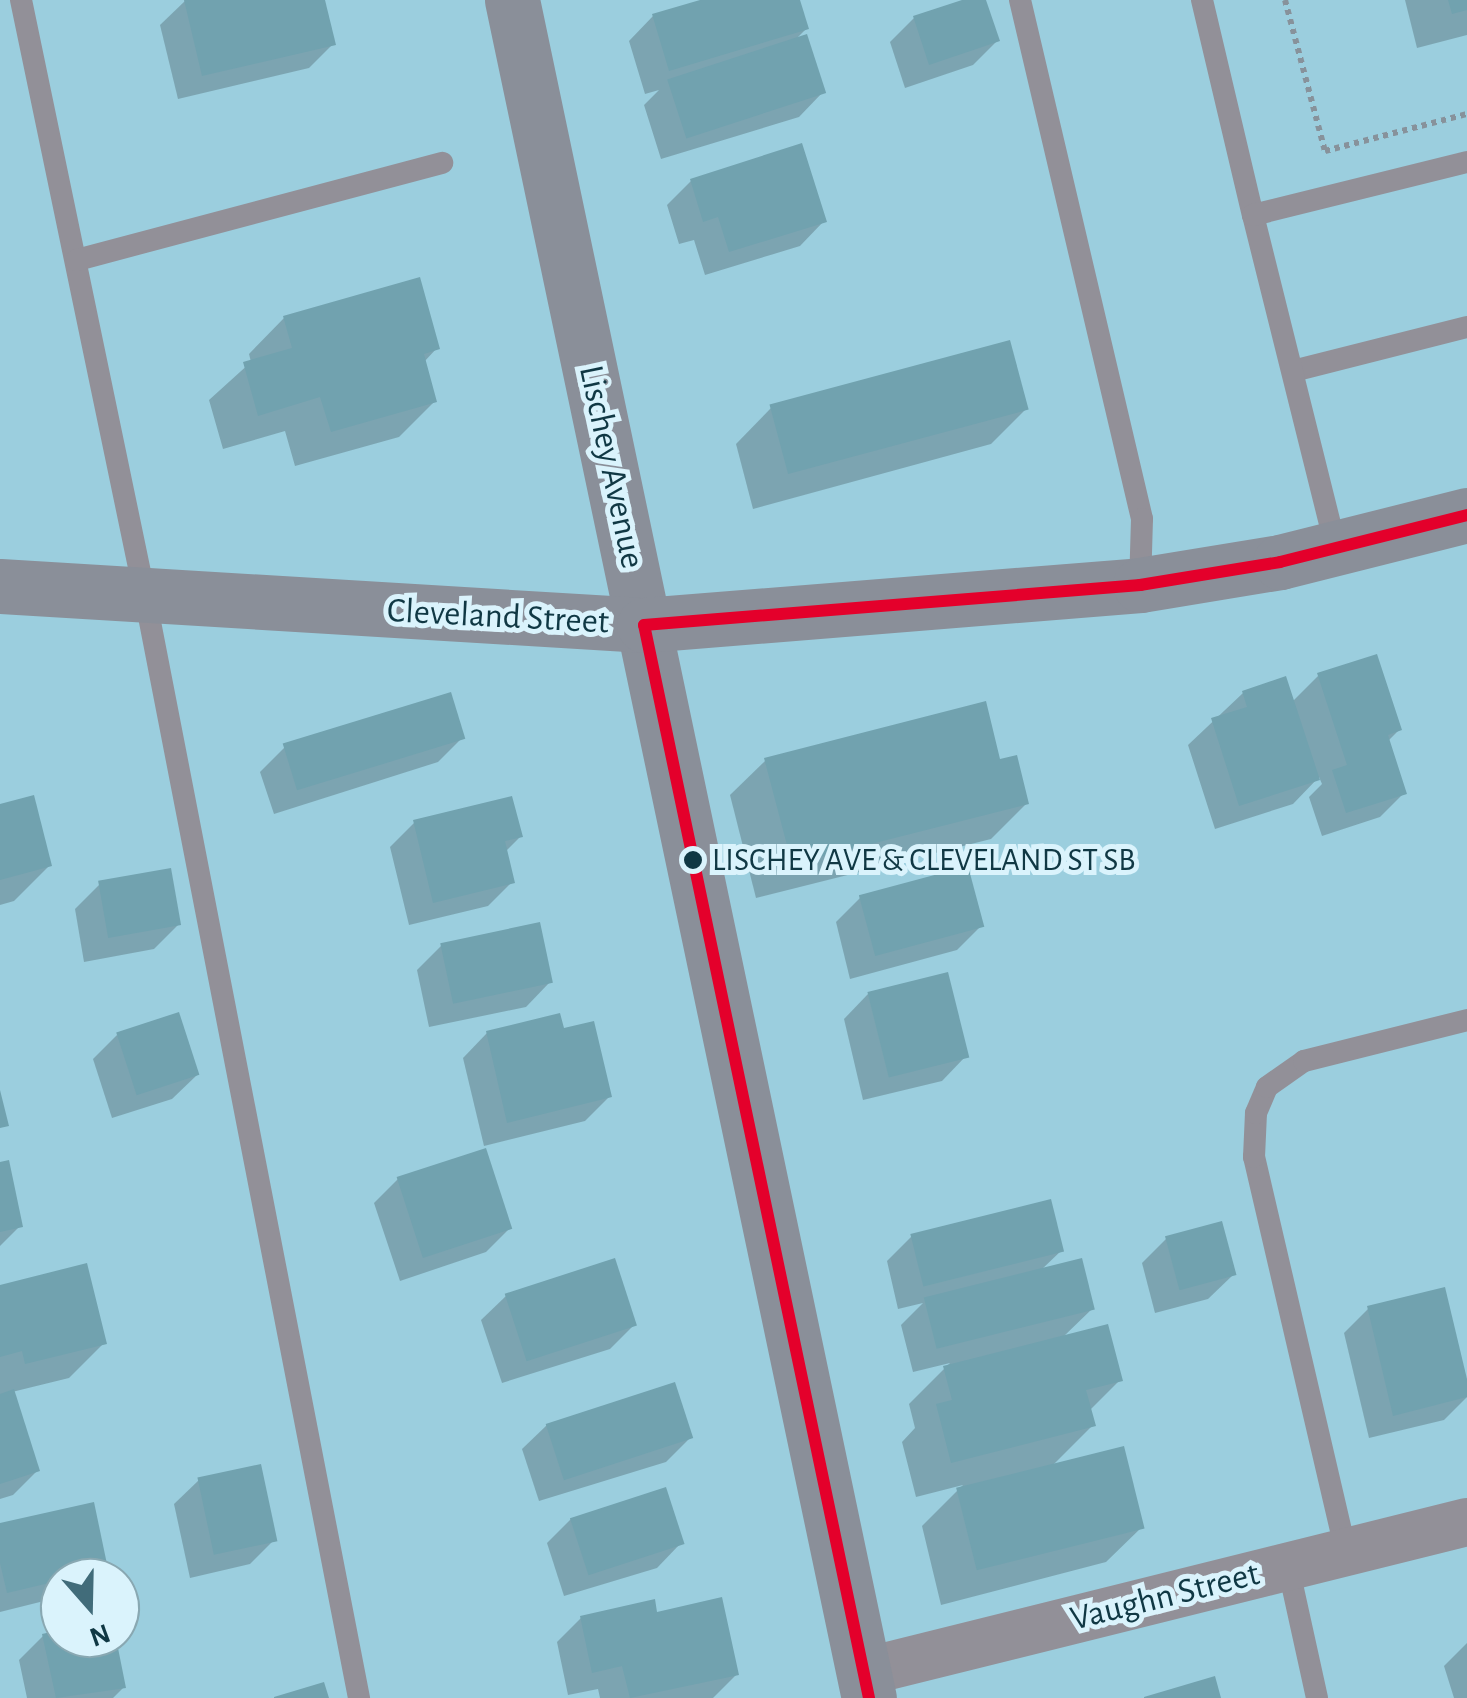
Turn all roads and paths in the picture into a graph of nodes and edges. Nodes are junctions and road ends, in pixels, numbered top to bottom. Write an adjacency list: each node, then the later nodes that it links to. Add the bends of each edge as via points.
1 (20, 0): 10 (lane)
2 (512, 0): 18 (street, Lischey Avenue)
3 (1020, 0): 15 (lane, via 1142,518)
4 (1202, 0): 9 (lane)
5 (1285, 0): 6 (path, via 1325,150)
6 (1467, 114)
7 (1467, 162): 9 (lane)
8 (442, 163): 10 (lane)
9 (1253, 214): 12 (lane)
10 (76, 260): 17 (lane)
11 (1467, 327): 12 (lane)
12 (1294, 371): 14 (lane)
13 (1467, 515): 14 (street, Cleveland Street)
14 (1336, 548): 15 (street, Cleveland Street)
15 (1140, 585): 18 (street, Cleveland Street)
16 (0, 586): 17 (street, Cleveland Street)
17 (145, 596): 18 (street, Cleveland Street); 24 (lane)
18 (644, 626): 23 (street, Lischey Avenue)
19 (1467, 1020): 21 (lane, via 1304,1061 1267,1087 1256,1113 1254,1157)
20 (1467, 1522): 21 (street, Vaughn Street)
21 (1346, 1552): 22 (street, Vaughn Street)
22 (1288, 1566): 23 (street, Vaughn Street); 25 (lane)
23 (866, 1685)
24 (359, 1698)
25 (1316, 1698)

